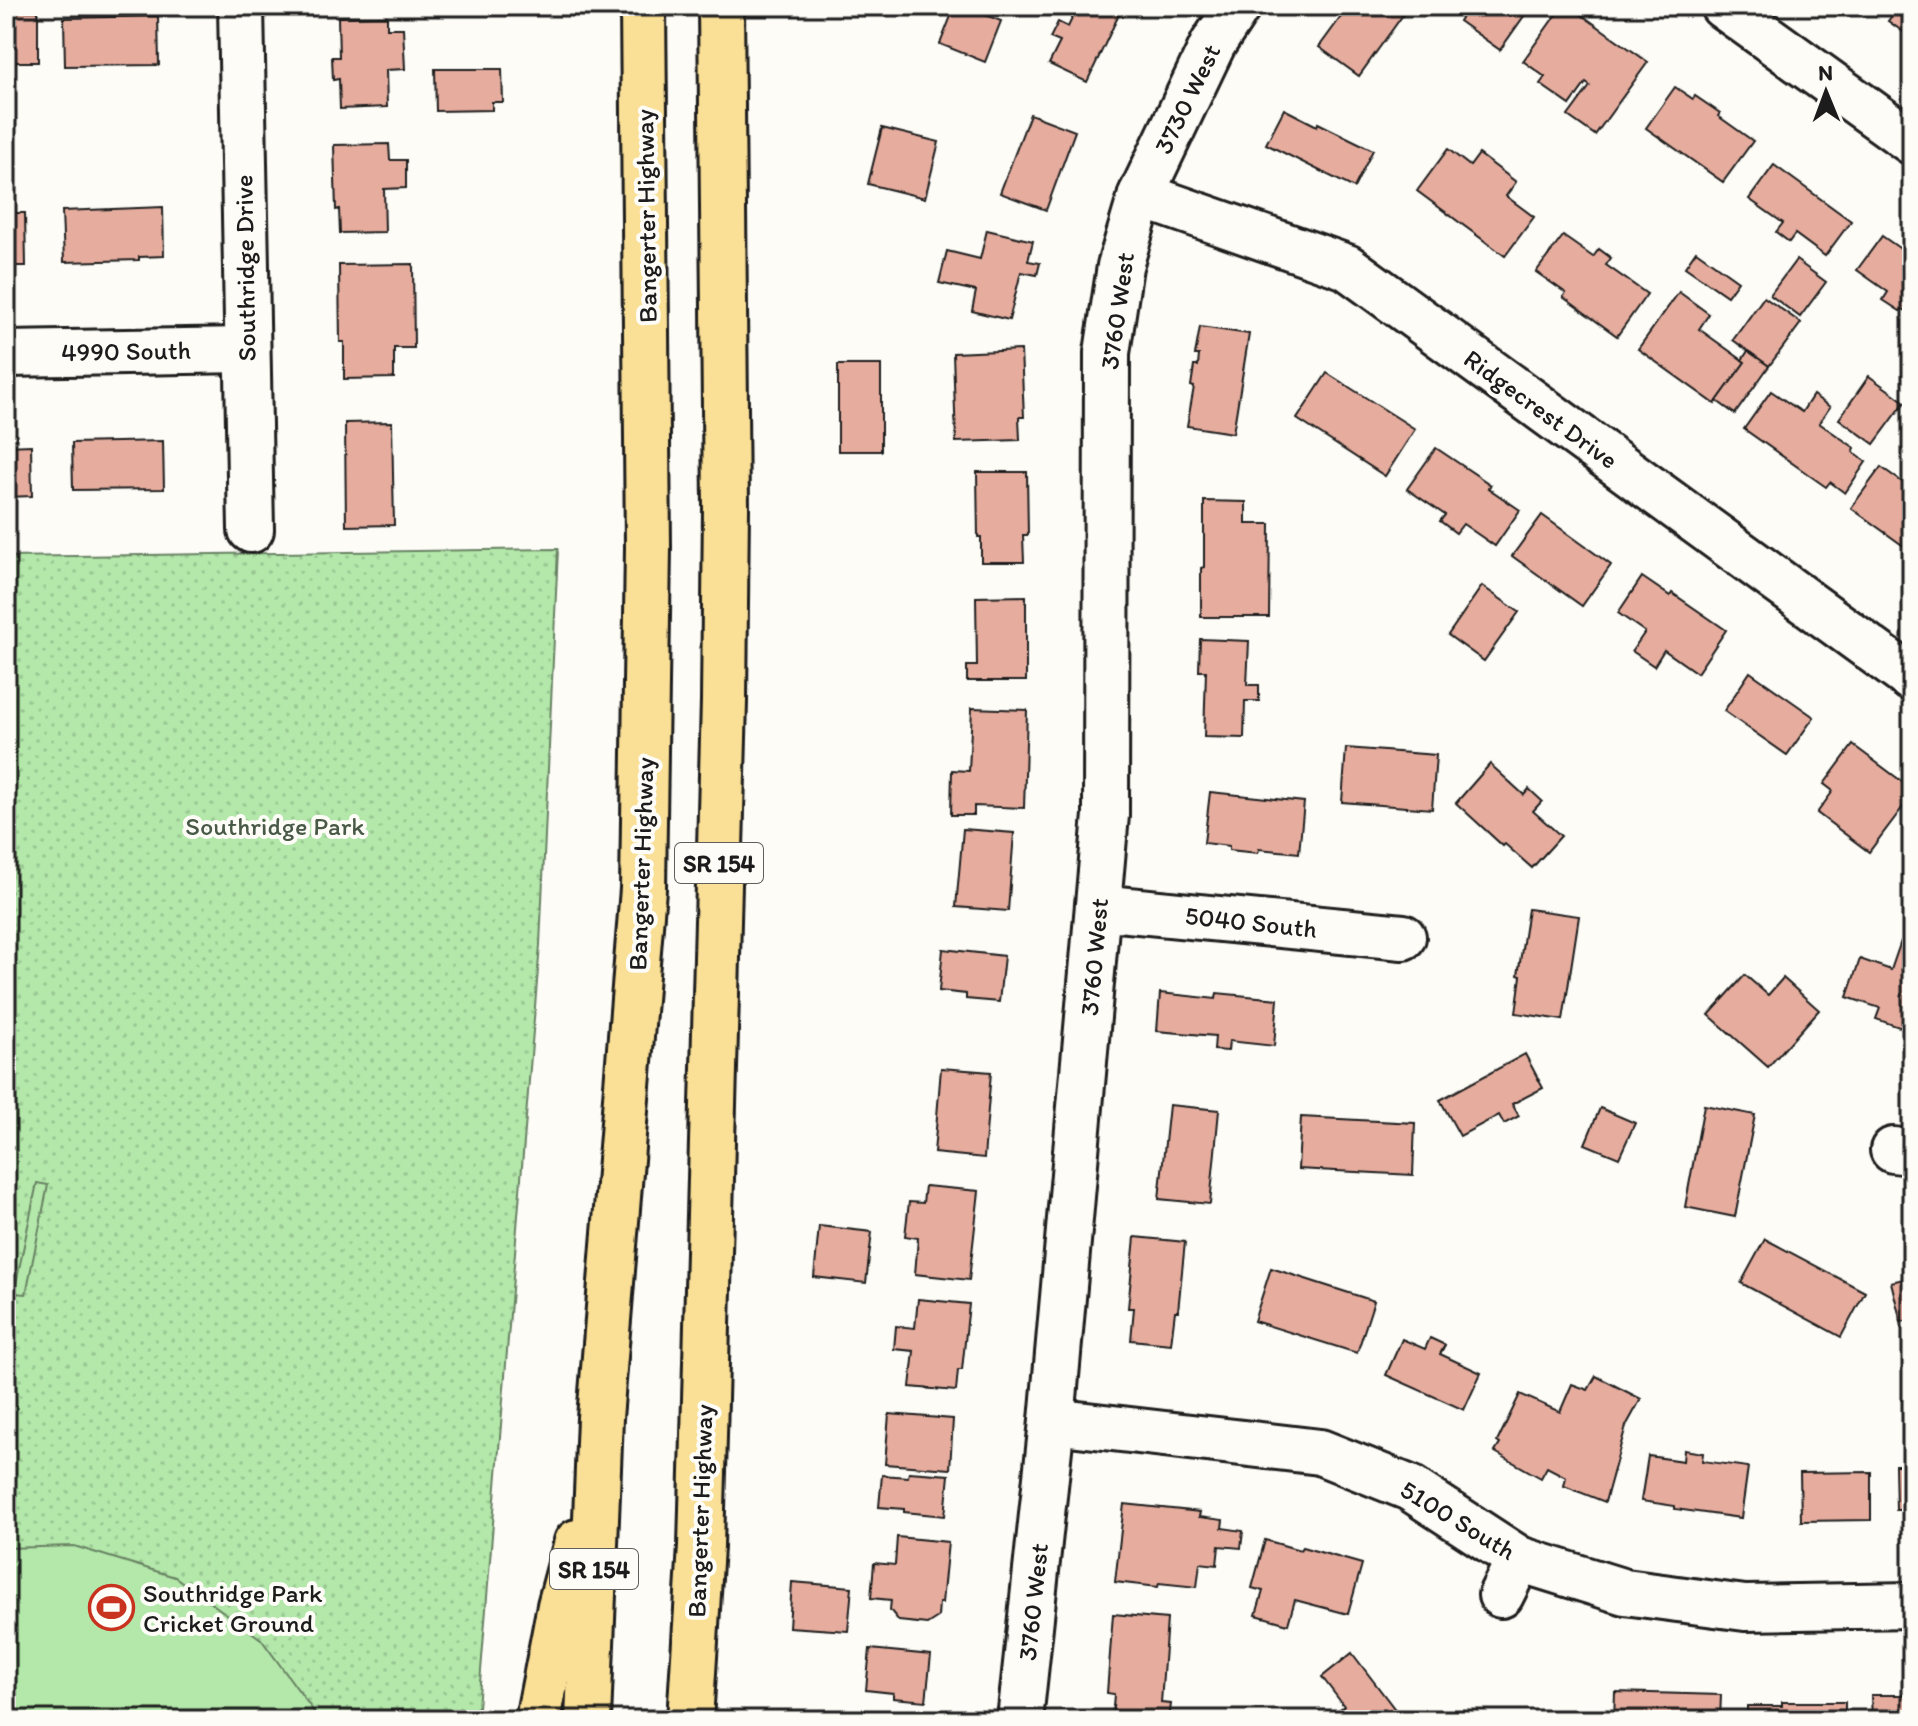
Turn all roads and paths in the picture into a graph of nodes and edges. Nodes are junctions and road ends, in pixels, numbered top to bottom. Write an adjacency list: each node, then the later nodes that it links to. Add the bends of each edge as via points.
1 (241, 6): 8 (street, Southridge Drive)
2 (643, 6): 14 (highway, Bangerter Highway / SR 154, via 648,547 643,889)
3 (721, 6): 19 (highway, Bangerter Highway / SR 154, via 724,701 701,1530)
4 (1238, 6): 7 (street, 3730 West, via 1213,44)
5 (1723, 6): 6 (street)
6 (1912, 142)
7 (1141, 195): 11 (street, Ridgecrest Drive, via 1347,267); 12 (street, 3760 West, via 1120,266 1107,353 1106,815)
8 (246, 350): 9 (street, 4990 South); 10 (street, Southridge Drive)
9 (6, 354)
10 (251, 530)
11 (1912, 679)
12 (1098, 907): 13 (street, 5040 South); 15 (street, 3760 West)
13 (1403, 937)
14 (600, 1418): 17 (highway, via 585,1511); 18 (highway, Bangerter Highway / SR 154)
15 (1052, 1421): 16 (street, 5100 South, via 1320,1452 1410,1488 1510,1577 1745,1608); 20 (street, 3760 West)
16 (1912, 1605)
17 (538, 1720)
18 (588, 1720)
19 (690, 1720)
20 (1020, 1720)

